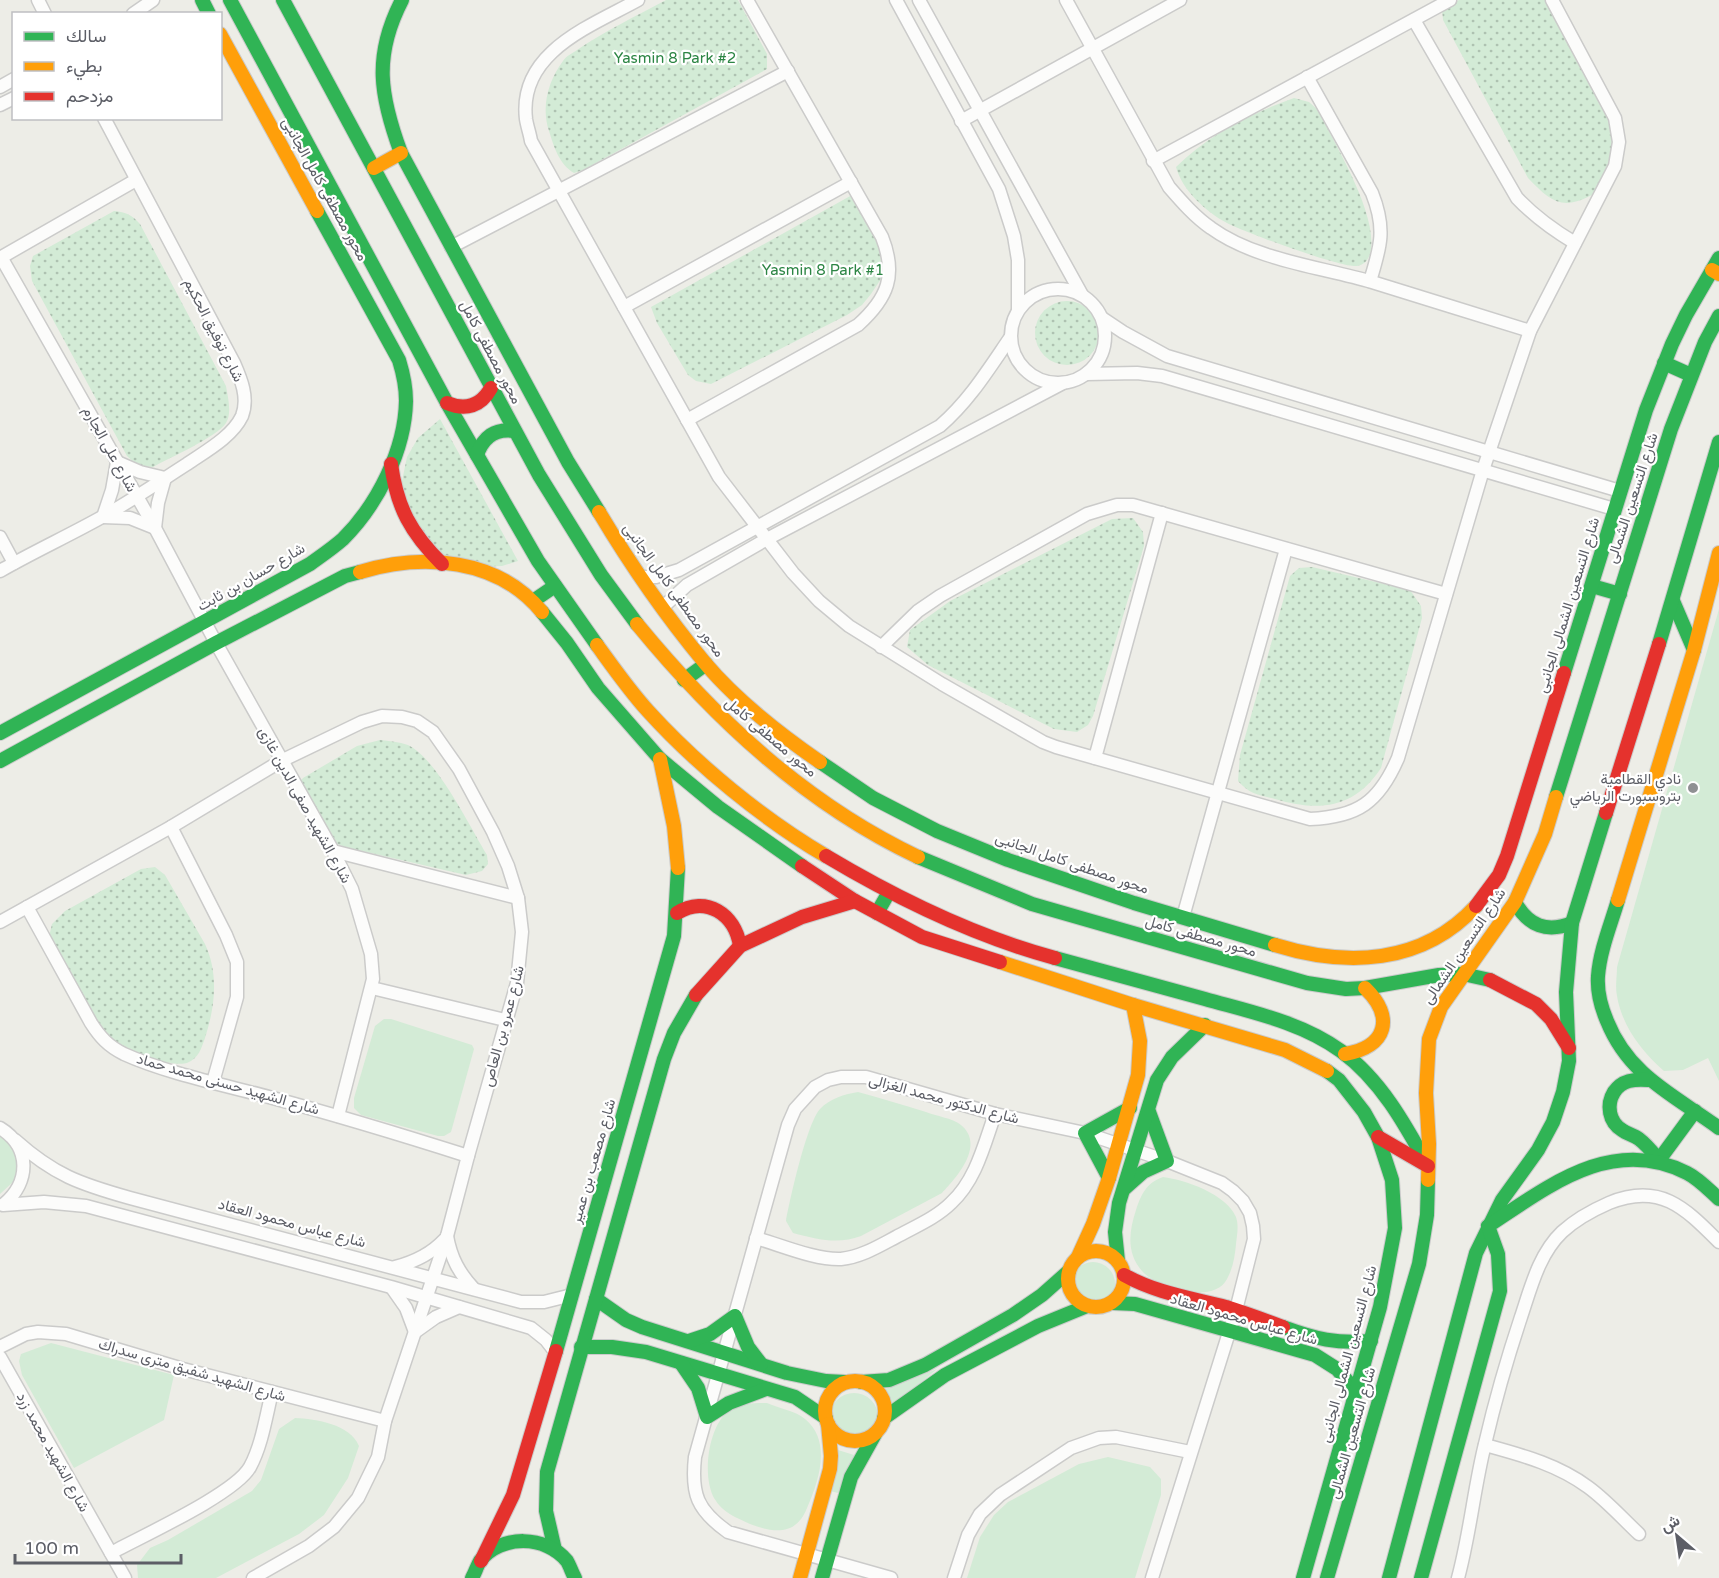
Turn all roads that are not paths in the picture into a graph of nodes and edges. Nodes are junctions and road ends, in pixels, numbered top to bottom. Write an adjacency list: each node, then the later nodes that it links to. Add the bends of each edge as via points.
1 (153, 0): 13 (street)
2 (230, 0): 47 (street)
3 (283, 0): 24 (street, محور مصطفى كامل)
4 (638, 0): 27 (street, via 572,36 551,51 536,70 528,93 526,118 531,141)
5 (747, 0): 17 (street)
6 (896, 0): 21 (street)
7 (919, 0): 19 (street)
8 (1066, 0): 16 (street)
9 (1179, 0): 16 (street)
10 (1450, 0): 14 (street)
11 (1552, 0): 28 (street, via 1615,118 1619,142 1615,166)
12 (399, 2): 22 (street, محور مصطفى كامل الجانبى, via 382,49 381,78 389,124)
13 (136, 12)
14 (1414, 20): 18 (street); 28 (street, via 1517,198 1546,225)
15 (222, 38): 41 (street, محور مصطفى كامل الجانبى)
16 (1092, 49): 19 (street); 23 (street)
17 (788, 70): 26 (street); 27 (street)
18 (1307, 78): 23 (street); 33 (street, via 1379,211 1380,249)
19 (981, 110): 21 (street); 34 (street)
20 (105, 120): 25 (street, شارع توفيق الحكيم)
21 (962, 121): 36 (street, via 1008,212 1018,260)
22 (401, 153): 24 (street); 29 (street, محور مصطفى كامل الجانبى)
23 (1153, 161): 33 (street, via 1189,210 1239,244)
24 (374, 168): 46 (street, محور مصطفى كامل)
25 (136, 180): 30 (street); 56 (street, شارع توفيق الحكيم, via 234,363 245,398 242,415 232,430)
26 (851, 182): 35 (street); 48 (street, via 889,255 887,285 873,312 858,326)
27 (558, 192): 29 (street); 35 (street)
28 (1575, 243): 39 (street)
29 (451, 247): 71 (street, محور مصطفى كامل الجانبى, via 568,462)
30 (1, 258): 53 (street, شارع على الجارم)
31 (1719, 258): 32 (street, شارع التسعين الشمالى الجانبى)
32 (1715, 272): 42 (street, شارع التسعين الشمالى الجانبى, via 1686,315)
33 (1370, 281): 39 (street)
34 (1082, 296): 36 (street, via 1055,289 1028,299); 38 (street)
35 (624, 307): 48 (street)
36 (1018, 309): 40 (street)
37 (1719, 316): 44 (street, شارع التسعين الشمالى)
38 (1102, 318): 43 (street, via 1103,349); 51 (street, via 1167,356)
39 (1530, 332): 51 (street)
40 (1010, 338): 45 (street, via 1012,351 1027,372 1050,383); 63 (street, via 958,411 940,426)
41 (399, 360): 54 (street, شارع حسان بن ثابت, via 405,381 406,412)
42 (1664, 363): 44 (street); 57 (street, شارع التسعين الشمالى الجانبى)
43 (1086, 374): 45 (street); 55 (street, via 1128,372 1162,376)
44 (1691, 375): 75 (street, شارع التسعين الشمالى)
45 (1063, 383): 65 (street)
46 (491, 388): 47 (street, via 473,407 464,409); 49 (street, محور مصطفى كامل)
47 (447, 403): 52 (street)
48 (687, 420): 63 (street, via 719,477)
49 (514, 431): 52 (street, via 490,434); 84 (street, محور مصطفى كامل, via 558,509 604,577)
50 (1719, 442): 77 (street)
51 (1489, 452): 55 (street); 57 (street)
52 (477, 455): 72 (street)
53 (117, 462): 56 (street); 58 (street, شارع على الجارم); 61 (street)
54 (391, 464): 69 (street, via 400,509 418,539); 79 (street, شارع حسان بن ثابت, via 361,519 342,539 310,564)
55 (1483, 470): 59 (street); 74 (street)
56 (165, 478): 58 (street, شارع توفيق الحكيم); 62 (street)
57 (1620, 491): 59 (street, شارع التسعين الشمالى الجانبى)
58 (136, 496): 61 (street, شارع توفيق الحكيم); 62 (street, شارع على الجارم)
59 (1614, 509): 73 (street, شارع التسعين الشمالى الجانبى)
60 (1162, 513): 66 (street); 81 (street, via 1117,505 1087,514 940,596 898,628); 86 (street)
61 (103, 517): 62 (street, via 130,518); 68 (street, شارع توفيق الحكيم)
62 (155, 528): 79 (street, شارع على الجارم)
63 (758, 528): 65 (street); 71 (street, via 679,570)
64 (0, 537): 68 (street)
65 (766, 539): 78 (street, via 687,585); 81 (street, via 819,601)
66 (1286, 549): 74 (street); 90 (street)
67 (1719, 553): 82 (street)
68 (14, 563): 70 (street, شارع توفيق الحكيم)
69 (442, 564): 76 (street, via 492,573); 80 (street, via 393,564 345,576)
70 (0, 571)
71 (641, 577): 78 (street, محور مصطفى كامل الجانبى)
72 (555, 586): 76 (street); 93 (street, via 647,710 689,752 799,840)
73 (1592, 586): 75 (street); 103 (street, شارع التسعين الشمالى الجانبى, via 1499,876 1476,906)
74 (1446, 594): 90 (street, via 1398,758 1389,779 1374,797 1355,811 1333,818 1310,819)
75 (1620, 594): 96 (street, شارع التسعين الشمالى, via 1545,834)
76 (533, 601): 87 (street, via 598,688)
77 (1673, 601): 82 (street); 102 (street)
78 (663, 607): 83 (street, محور مصطفى كامل الجانبى)
79 (205, 623): 80 (street, شارع على الجارم); 85 (street, شارع حسان بن ثابت)
80 (216, 643): 88 (street); 89 (street, شارع الشهيد صفى الدين غازى)
81 (881, 647): 86 (street, via 1043,742)
82 (1694, 650): 113 (street, via 1601,960 1598,986 1604,1013 1617,1039)
83 (706, 664): 84 (street); 100 (street, محور مصطفى كامل الجانبى, via 757,714 873,798 937,831 1008,860)
84 (684, 680): 107 (street, محور مصطفى كامل, via 736,731 826,804 925,859 996,891 1126,932 1288,978)
85 (0, 733)
86 (1095, 758): 90 (street)
87 (660, 759): 95 (street, via 772,848); 98 (street, شارع مصعب بن عمير, via 677,834)
88 (0, 761)
89 (281, 762): 91 (street, شارع عمرو بن العاص); 92 (street, شارع الشهيد صفى الدين غازى); 94 (street, شارع عمرو بن العاص, via 372,719 382,716 417,721 433,732 459,769 498,842)
90 (1218, 793): 100 (street)
91 (171, 827): 97 (street, شارع عمرو بن العاص); 114 (street, via 237,962 237,997)
92 (333, 851): 94 (street); 106 (street, شارع الشهيد صفى الدين غازى, via 352,889 367,938 373,967)
93 (889, 892): 99 (street); 112 (street, via 1015,946 1279,1021 1324,1040)
94 (518, 898): 109 (street, شارع عمرو بن العاص, via 521,949 517,983)
95 (855, 901): 99 (street); 104 (street, via 802,917)
96 (1515, 902): 102 (street, via 1528,922 1539,927 1562,928); 105 (street, شارع التسعين الشمالى)
97 (27, 907): 101 (street, شارع عمرو بن العاص); 114 (street, شارع الشهيد حسنى محمد حماد, via 102,1039 135,1058)
98 (677, 913): 104 (street, via 690,906 717,911 737,932); 147 (street, شارع مصعب بن عمير, via 668,960)
99 (877, 913): 108 (street, via 922,937)
100 (1183, 917): 103 (street, محور مصطفى كامل الجانبى, via 1331,959 1387,955)
101 (0, 922)
102 (1572, 923): 111 (street, via 1566,992)
103 (1425, 941)
104 (740, 946): 149 (street, via 700,988 674,1033)
105 (1463, 974): 107 (street, محور مصطفى كامل); 111 (street, محور مصطفى كامل, via 1492,980 1536,1004); 130 (street, شارع التسعين الشمالى, via 1439,1011 1429,1039)
106 (372, 988): 109 (street); 119 (street, شارع الشهيد صفى الدين غازى)
107 (1365, 988): 112 (street, via 1380,1002 1383,1030 1372,1046)
108 (1133, 1005): 110 (street); 115 (street, via 1140,1058)
109 (505, 1020): 127 (street, شارع عمرو بن العاص)
110 (1205, 1025): 117 (street, via 1165,1065); 123 (street, via 1285,1050 1323,1068 1339,1080)
111 (1569, 1048): 135 (street, via 1563,1092 1553,1122)
112 (1345, 1054): 130 (street, via 1390,1103)
113 (1648, 1080): 116 (street); 128 (street, via 1628,1081 1619,1086 1613,1094 1610,1113 1620,1129 1638,1138)
114 (213, 1082): 119 (street, شارع الشهيد حسنى محمد حماد)
115 (1130, 1108): 122 (street); 125 (street)
116 (1695, 1111): 121 (street); 128 (street)
117 (1149, 1112): 126 (street); 129 (street)
118 (995, 1114): 122 (street, شارع الدكتور محمد الغزالى); 137 (street, via 977,1166 961,1193 938,1214 871,1250 840,1259 825,1258); 137 (street, شارع الدكتور محمد الغزالى, via 866,1077 828,1080 795,1109)
119 (338, 1116): 127 (street, شارع الشهيد حسنى محمد حماد)
120 (0, 1127): 124 (street, شارع عباس محمود العقاد)
121 (1719, 1128)
122 (1084, 1133): 125 (street, شارع الدكتور محمد الغزالى); 131 (street)
123 (1378, 1137): 130 (street); 158 (street, شارع التسعين الشمالى الجانبى, via 1392,1180 1395,1228)
124 (15, 1140): 134 (street, via 22,1153 21,1183 14,1196); 141 (street, شارع عباس محمود العقاد, via 68,1178 90,1187)
125 (1118, 1145): 126 (street, شارع الدكتور محمد الغزالى); 131 (street)
126 (1136, 1151): 129 (street, شارع الدكتور محمد الغزالى); 132 (street)
127 (468, 1156): 136 (street, شارع عمرو بن العاص)
128 (1659, 1160): 133 (street, via 1689,1174); 135 (street, via 1630,1157 1592,1165)
129 (1167, 1161): 132 (street, via 1143,1172); 153 (street, شارع الدكتور محمد الغزالى, via 1222,1183 1243,1201 1250,1213 1254,1239)
130 (1428, 1166): 194 (street, شارع التسعين الشمالى, via 1427,1215 1419,1264)
131 (1109, 1179): 139 (street)
132 (1123, 1190): 140 (street, via 1114,1234)
133 (1719, 1199)
134 (1, 1206): 145 (street, via 36,1202 86,1206)
135 (1488, 1226): 195 (street, via 1466,1286); 196 (street, via 1498,1254 1500,1291)
136 (447, 1236): 141 (street, via 418,1260); 144 (street, شارع عمرو بن العاص); 146 (street, via 456,1266)
137 (756, 1238): 154 (street, شارع الدكتور محمد الغزالى)
138 (1719, 1242): 177 (street, via 1683,1209 1649,1194 1596,1209 1562,1232 1534,1278)
139 (1077, 1257): 140 (street, via 1098,1251); 142 (street)
140 (1118, 1261): 143 (street)
141 (394, 1267): 144 (street, شارع عباس محمود العقاد)
142 (1069, 1271): 151 (street, via 1071,1292); 168 (street, via 1028,1306 935,1359 879,1383)
143 (1124, 1275): 150 (street, via 1122,1291); 153 (street, شارع عباس محمود العقاد, via 1161,1291)
144 (432, 1278): 146 (street, شارع عباس محمود العقاد); 148 (street, شارع عمرو بن العاص)
145 (391, 1287): 148 (street); 155 (street, via 406,1308)
146 (475, 1290): 147 (street, شارع عباس محمود العقاد, via 532,1303)
147 (572, 1295): 161 (street, شارع مصعب بن عمير)
148 (425, 1297): 152 (street); 155 (street, شارع عمرو بن العاص)
149 (596, 1299): 157 (street, via 640,1326); 160 (street)
150 (1112, 1303): 151 (street); 156 (street, شارع عباس محمود العقاد, via 1135,1304)
151 (1087, 1306): 173 (street, via 1038,1326 945,1375)
152 (459, 1307): 155 (street); 161 (street, via 531,1328)
153 (1236, 1310): 156 (street, شارع الدكتور محمد الغزالى); 158 (street, شارع عباس محمود العقاد, via 1334,1342)
154 (735, 1316): 157 (street, via 710,1334); 162 (street, شارع الدكتور محمد الغزالى); 165 (street, via 748,1347)
155 (415, 1332): 174 (street, شارع عمرو بن العاص)
156 (1229, 1332): 170 (street, شارع عباس محمود العقاد, via 1316,1355 1337,1369); 178 (street, شارع الدكتور محمد الغزالى)
157 (689, 1341): 162 (street)
158 (1371, 1341): 170 (street, شارع التسعين الشمالى الجانبى)
159 (0, 1347): 171 (street, شارع الشهيد شفيق مترى سدراك, via 26,1334 66,1334)
160 (581, 1347): 164 (street, via 629,1348); 180 (street, via 544,1494 549,1536)
161 (556, 1353): 184 (street, شارع مصعب بن عمير, via 513,1495)
162 (724, 1353): 165 (street); 166 (street, شارع الدكتور محمد الغزالى)
163 (0, 1357): 181 (street, شارع الشهيد محمد زرد)
164 (681, 1363): 166 (street); 172 (street, via 699,1387)
165 (761, 1364): 167 (street, via 816,1380)
166 (719, 1372): 169 (street); 172 (street, شارع الدكتور محمد الغزالى)
167 (845, 1382): 168 (street); 175 (street, via 830,1394)
168 (861, 1382): 173 (street, via 881,1395)
169 (766, 1389): 172 (street, via 735,1400); 175 (street, via 804,1402)
170 (1355, 1390): 193 (street, شارع التسعين الشمالى الجانبى)
171 (272, 1392): 174 (street, شارع الشهيد شفيق مترى سدراك); 181 (street, via 256,1453 244,1476 227,1490)
172 (707, 1417): 182 (street, شارع الدكتور محمد الغزالى, via 695,1457 693,1480 699,1502 712,1521 728,1532)
173 (884, 1418): 176 (street)
174 (385, 1421): 186 (street, شارع عمرو بن العاص, via 369,1479 346,1514 323,1537)
175 (827, 1421): 176 (street, via 836,1434 852,1441); 182 (street, via 831,1469)
176 (875, 1434): 183 (street, via 851,1477)
177 (1485, 1445): 179 (street, via 1535,1459 1571,1476 1603,1499); 197 (street)
178 (1190, 1452): 191 (street, via 1116,1437 1071,1448 1000,1494 980,1514); 192 (street, شارع الدكتور محمد الغزالى)
179 (1639, 1534)
180 (555, 1550): 184 (street, via 534,1540 510,1541 489,1552); 187 (street, via 566,1560)
181 (111, 1553): 185 (street, شارع الشهيد محمد زرد)
182 (807, 1555): 183 (street, شارع الدكتور محمد الغزالى); 188 (street)
183 (827, 1560): 189 (street); 190 (street, شارع الدكتور محمد الغزالى)
184 (474, 1573)
185 (125, 1578)
186 (253, 1578)
187 (575, 1578)
188 (800, 1578)
189 (822, 1578)
190 (891, 1578)
191 (954, 1578)
192 (1152, 1578)
193 (1303, 1578)
194 (1327, 1578)
195 (1389, 1578)
196 (1421, 1578)
197 (1458, 1578)

